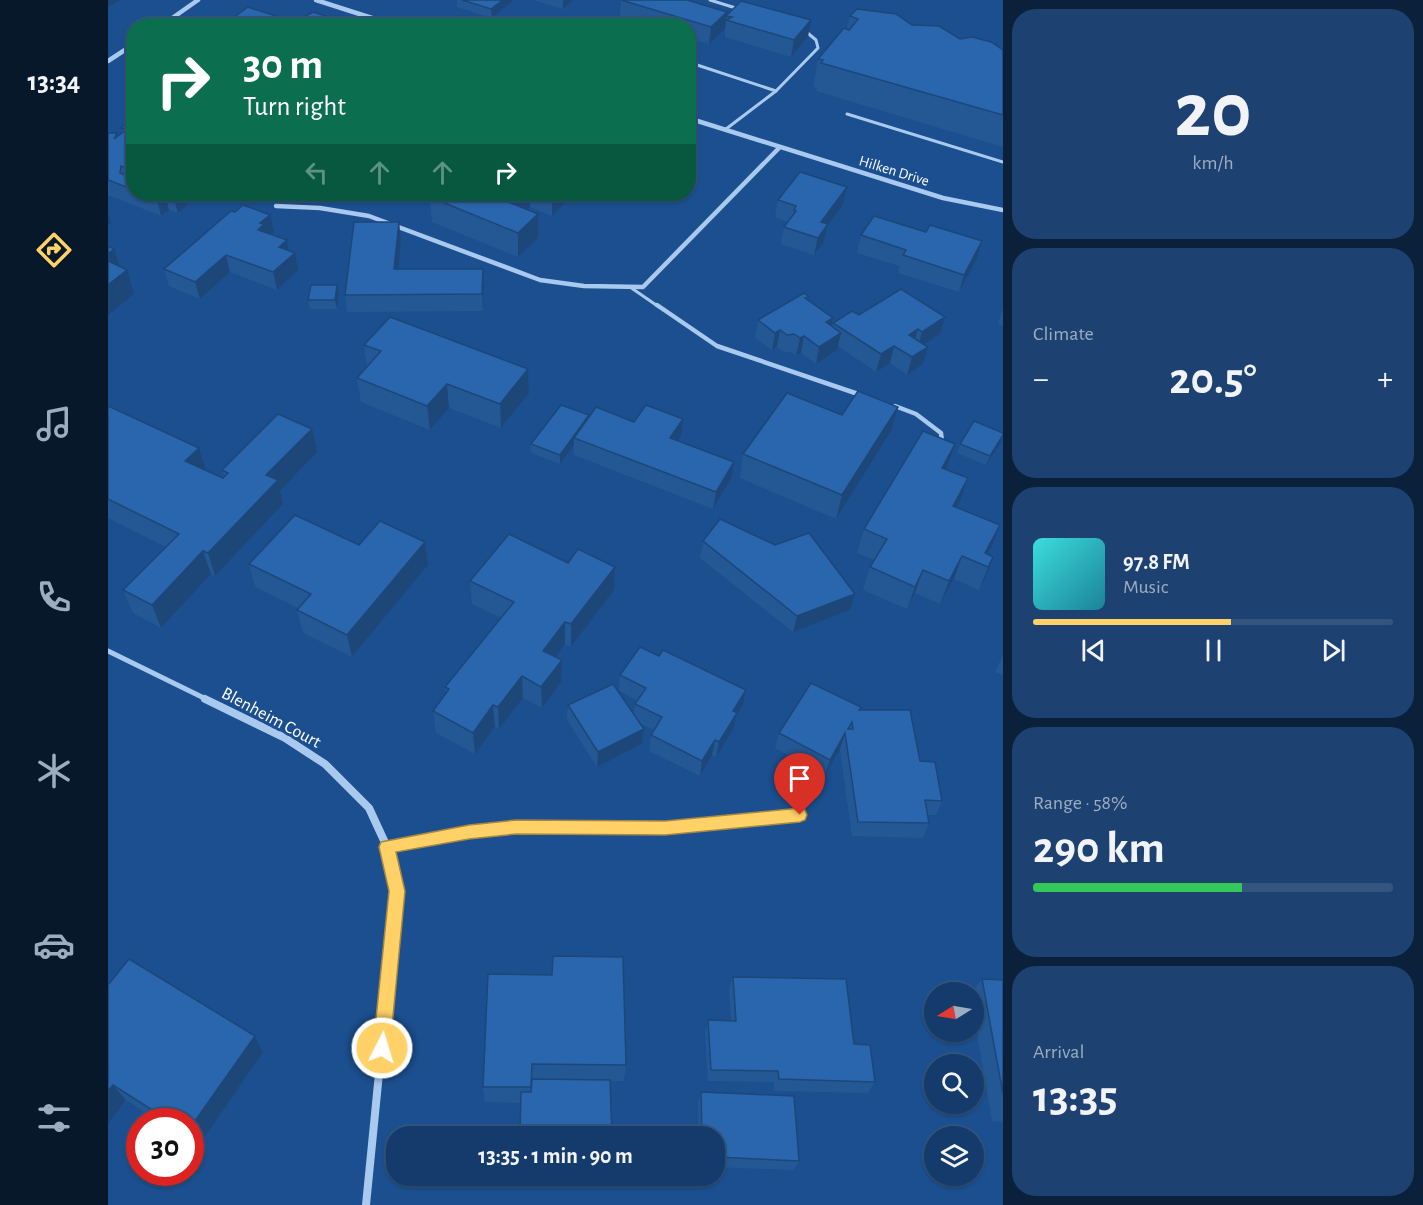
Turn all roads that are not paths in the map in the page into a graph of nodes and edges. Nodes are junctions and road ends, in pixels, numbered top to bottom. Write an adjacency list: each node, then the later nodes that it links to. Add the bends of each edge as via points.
1 (198, 0): 5 (street)
2 (316, 0): 6 (street)
3 (710, 0): 4 (lane)
4 (741, 9)
5 (172, 18)
6 (372, 18)
7 (801, 28): 11 (lane, via 816,40 818,48)
8 (126, 49): 9 (street)
9 (108, 61)
10 (696, 65): 11 (lane)
11 (776, 91): 14 (lane)
12 (848, 114): 16 (lane)
13 (696, 120): 14 (street, Hilken Drive)
14 (726, 129): 15 (street, Hilken Drive)
15 (779, 148): 18 (street, Hilken Drive, via 943,198); 19 (street, via 643,286)
16 (1003, 162)
17 (276, 206): 19 (street, via 369,216 550,283)
18 (1003, 210)
19 (630, 287): 20 (lane, via 717,346)
20 (872, 399)
21 (894, 406): 22 (lane, via 916,414 941,433)
22 (942, 445)
23 (108, 651): 25 (street, Blenheim Court, via 285,738 325,764 369,808)
24 (800, 815): 25 (street, via 665,828 516,827)
25 (387, 847): 26 (street, Blenheim Court, via 397,891)
26 (366, 1205)

